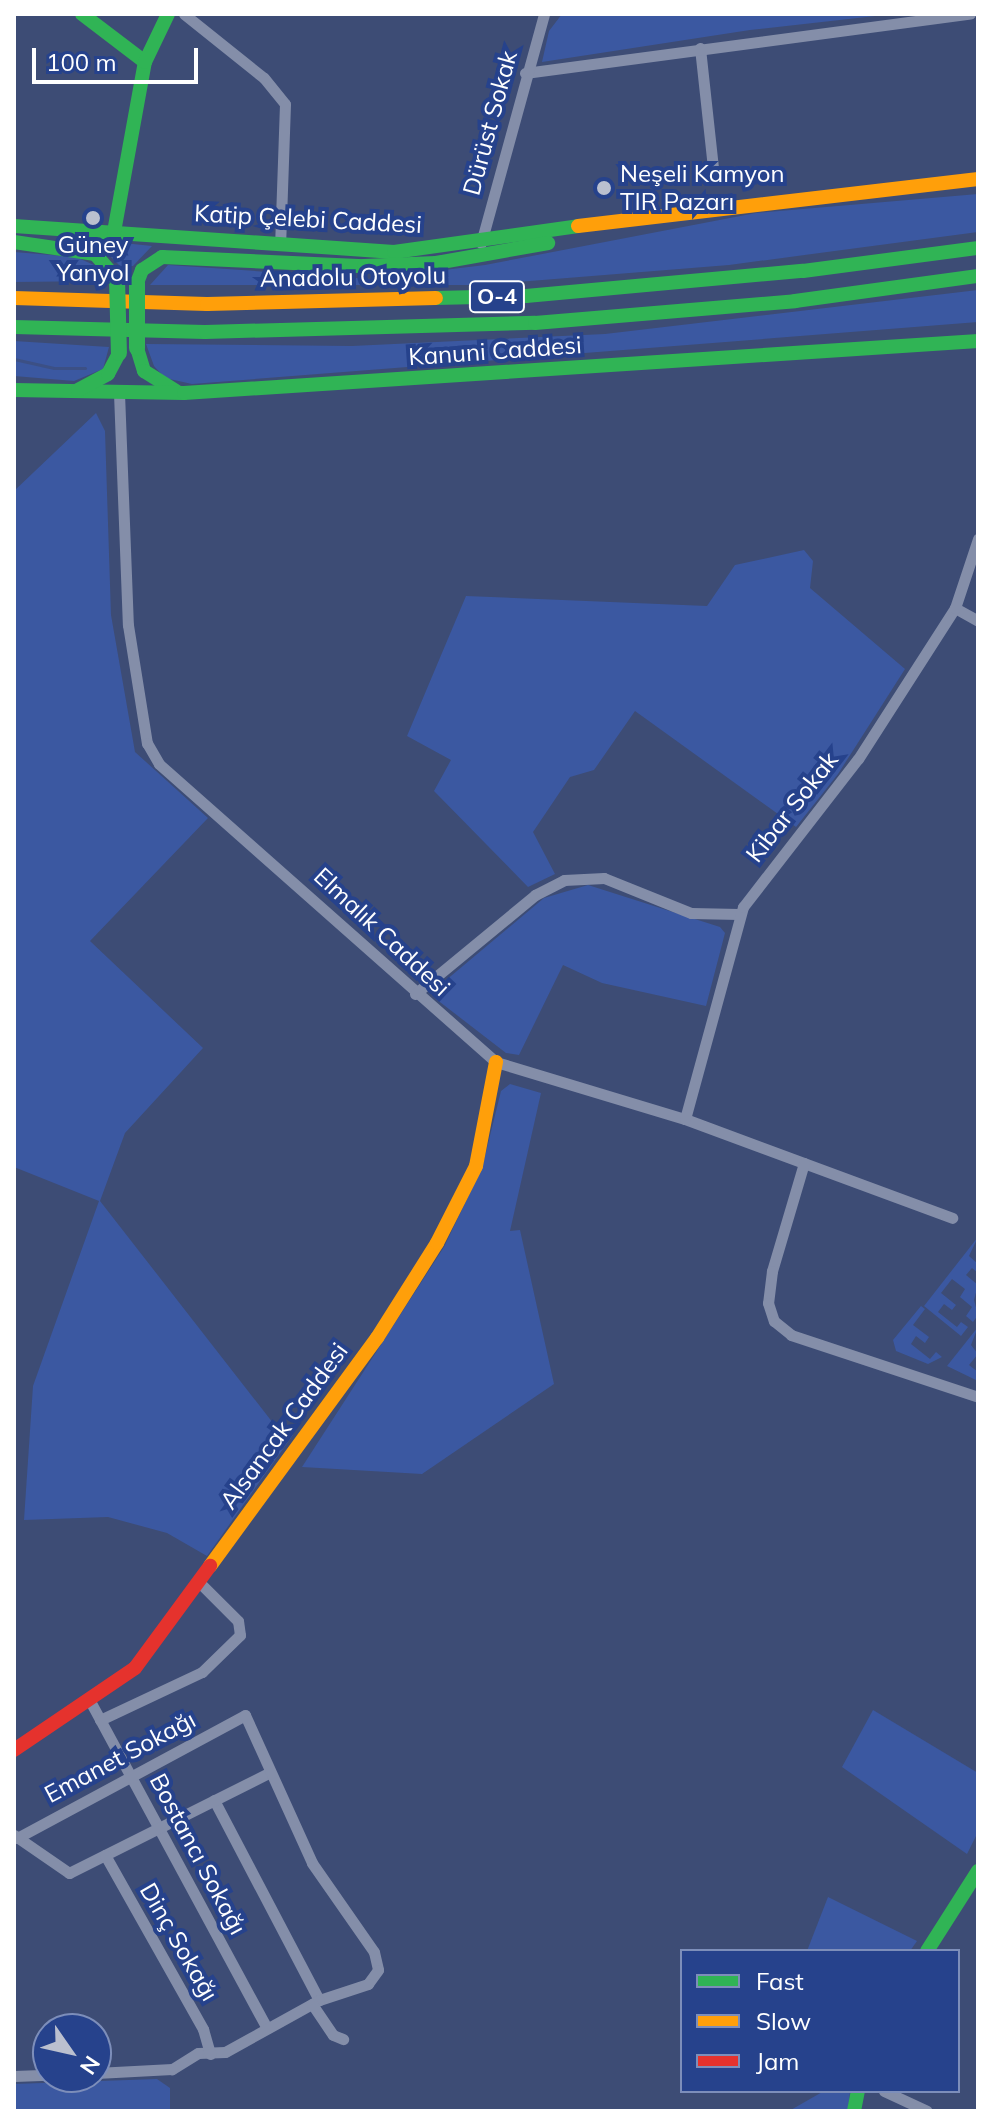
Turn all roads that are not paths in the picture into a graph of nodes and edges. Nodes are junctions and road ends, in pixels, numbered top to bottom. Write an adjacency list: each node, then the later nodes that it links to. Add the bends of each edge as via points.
1 (82, 14): 8 (main road)
2 (168, 14): 8 (main road)
3 (184, 14): 17 (street, via 264,78 285,104)
4 (544, 14): 9 (street, Dürüst Sokak)
5 (970, 14): 6 (street)
6 (913, 18): 7 (street)
7 (700, 48): 9 (street); 10 (street)
8 (145, 62): 14 (main road)
9 (525, 73): 16 (street, Dürüst Sokak)
10 (714, 176)
11 (978, 179): 12 (main road, Katip Çelebi Caddesi)
12 (717, 206): 16 (main road, Katip Çelebi Caddesi); 26 (main road, bridge, via 436,263 364,266 162,257 142,270 137,283 137,348 144,371)
13 (14, 226): 14 (main road, Katip Çelebi Caddesi)
14 (114, 232): 17 (main road, Katip Çelebi Caddesi)
15 (14, 242): 24 (main road, bridge, via 95,254 117,279 119,353 108,374)
16 (481, 243): 17 (main road, Katip Çelebi Caddesi, via 394,252)
17 (280, 244)
18 (978, 248): 20 (main road, Anadolu Otoyolu / O-4, via 773,274 526,296 207,304)
19 (978, 276): 21 (main road, O-4, via 795,301 535,323 252,332)
20 (14, 298)
21 (14, 327)
22 (978, 341): 26 (main road, Kanuni Caddesi)
23 (14, 390): 24 (main road, Kanuni Caddesi)
24 (69, 392): 25 (main road, Kanuni Caddesi)
25 (119, 393): 26 (main road, Kanuni Caddesi); 31 (street, Elmalık Caddesi, via 128,625 152,756)
26 (184, 393)
27 (978, 539): 28 (street, Kibar Sokak)
28 (955, 608): 29 (street); 30 (street, Kibar Sokak, via 858,759)
29 (978, 621)
30 (739, 914): 31 (street, via 691,913 604,878 564,880 535,895); 33 (street, Kibar Sokak)
31 (415, 994): 32 (street, Elmalık Caddesi)
32 (496, 1062): 33 (street, Elmalık Caddesi); 37 (main road, Alsancak Caddesi, via 476,1166 437,1243 377,1338)
33 (685, 1119): 34 (street, Elmalık Caddesi)
34 (804, 1163): 35 (street, Elmalık Caddesi); 36 (street, via 772,1271 768,1303 774,1321 791,1335)
35 (952, 1218)
36 (978, 1397)
37 (200, 1583): 38 (main road, Alsancak Caddesi, via 135,1668); 39 (street, via 238,1621 240,1635 202,1672)
38 (90, 1701): 39 (street, Bostancı Sokağı); 40 (main road, Alsancak Caddesi)
39 (100, 1720): 42 (street, Bostancı Sokağı)
40 (14, 1750)
41 (269, 1773): 42 (street, Emanet Sokağı, via 245,1715); 43 (street); 49 (street, via 312,1863 374,1952 378,1970 368,1984)
42 (131, 1777): 44 (street, Bostancı Sokağı); 45 (street, Emanet Sokağı)
43 (214, 1800): 44 (street); 49 (street)
44 (159, 1828): 46 (street); 50 (street, Bostancı Sokağı)
45 (15, 1836): 46 (street, via 69,1873)
46 (105, 1855): 52 (street, Dinç Sokağı, via 203,2029)
47 (978, 1871): 48 (main road)
48 (928, 1949)
49 (315, 2002): 50 (street); 51 (street, via 333,2035)
50 (267, 2028): 52 (street, via 225,2052)
51 (343, 2039)
52 (210, 2054): 53 (street, via 198,2053 172,2069)
53 (112, 2072)
54 (888, 2093): 55 (street)
55 (927, 2111)

